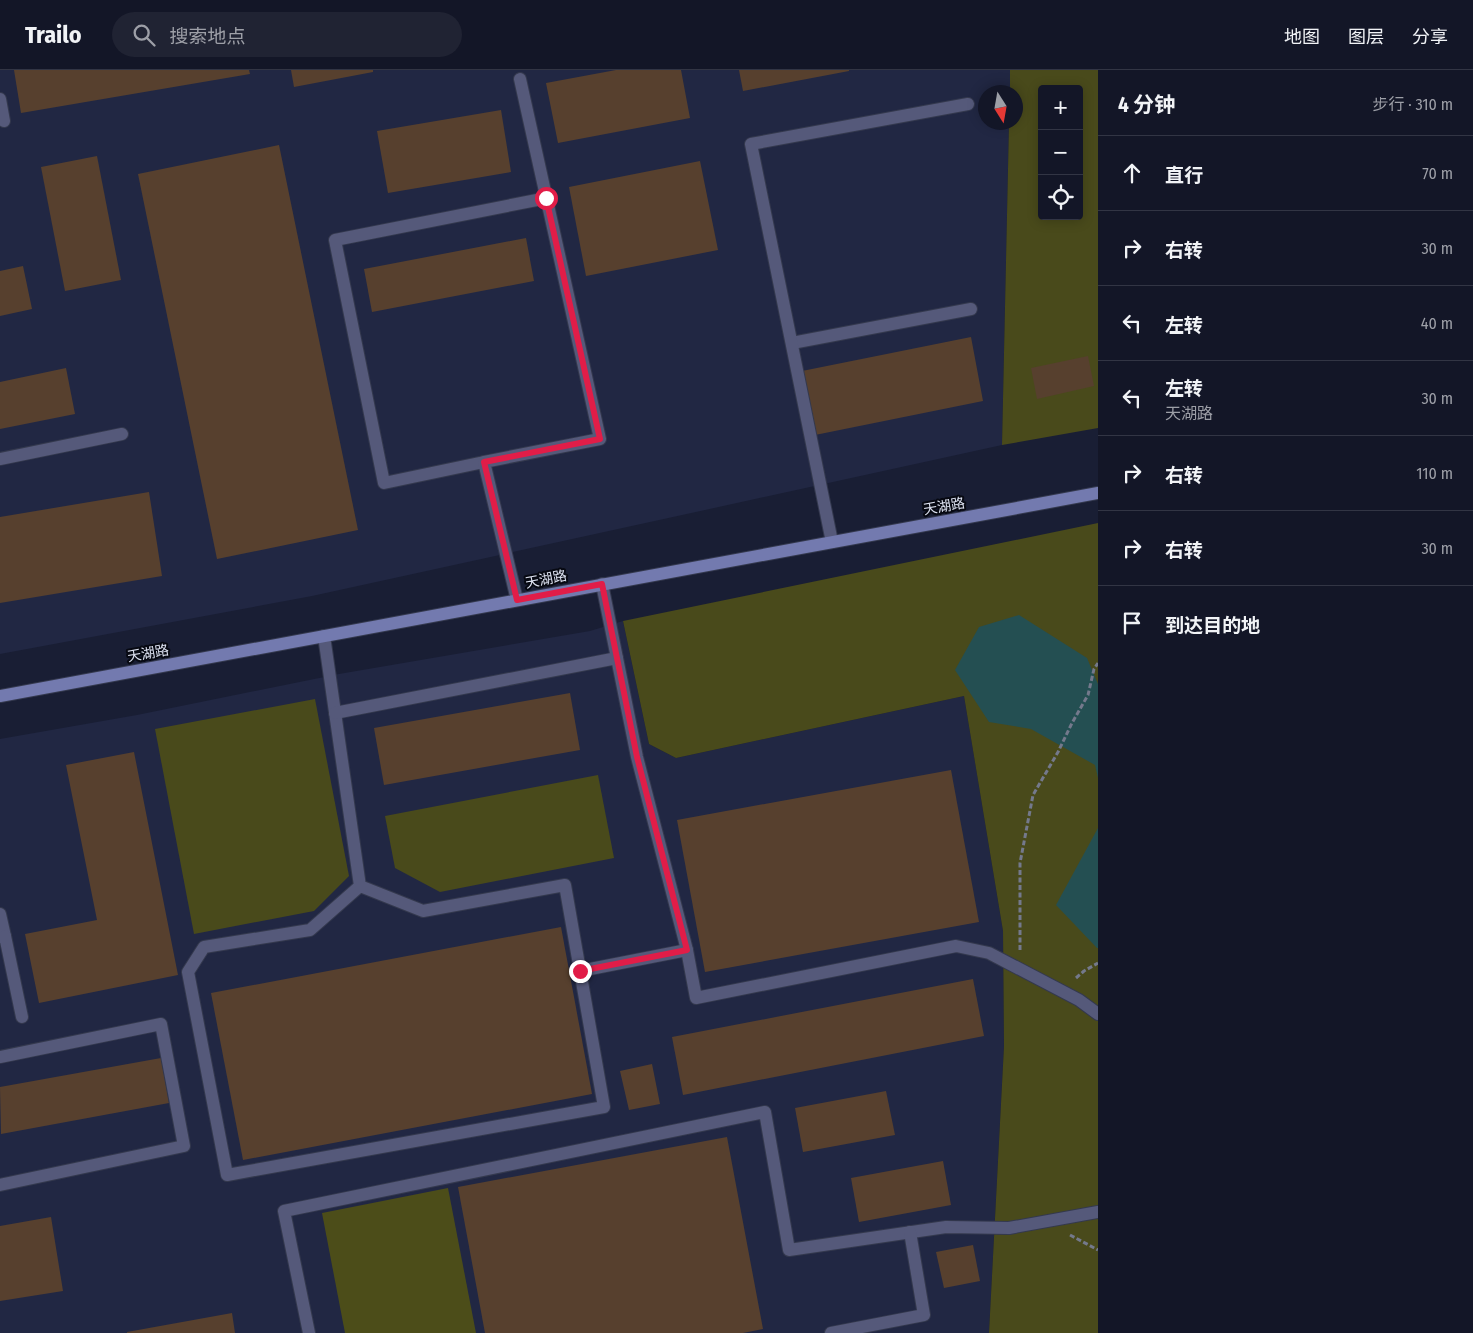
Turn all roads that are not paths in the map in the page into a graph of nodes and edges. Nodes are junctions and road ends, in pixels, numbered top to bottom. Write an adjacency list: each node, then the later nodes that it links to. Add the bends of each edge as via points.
1 (520, 79): 5 (lane)
2 (0, 99): 4 (lane)
3 (968, 104): 7 (lane, via 751,144)
4 (4, 121)
5 (546, 198): 10 (lane, via 600,439); 10 (lane, via 335,240 384,483)
6 (971, 309): 7 (lane)
7 (792, 343): 12 (lane)
8 (122, 434): 9 (lane)
9 (0, 459)
10 (484, 462): 14 (lane)
11 (1098, 493): 12 (street, 天湖路)
12 (832, 542): 13 (street, 天湖路)
13 (602, 584): 14 (street, 天湖路); 16 (lane)
14 (517, 600): 15 (street, 天湖路)
15 (324, 636): 17 (street, 天湖路); 18 (lane)
16 (617, 658): 18 (lane); 22 (lane, via 637,757)
17 (0, 696)
18 (335, 713): 19 (lane)
19 (360, 886): 23 (lane, via 423,911 566,885); 23 (lane, via 310,930 204,947 188,972 227,1176 604,1107)
20 (0, 914): 21 (lane)
21 (2, 936): 25 (lane)
22 (687, 950): 23 (lane); 24 (lane, via 696,998 956,946 989,952 1079,1000)
23 (580, 971)
24 (1098, 1014)
25 (22, 1017)
26 (0, 1057): 27 (lane, via 160,1024 184,1146)
27 (0, 1185)
28 (1098, 1212): 29 (lane, via 1009,1228 946,1227)
29 (910, 1232): 30 (lane, via 789,1250 765,1112 284,1211); 31 (lane, via 924,1315)
30 (309, 1333)
31 (831, 1333)

